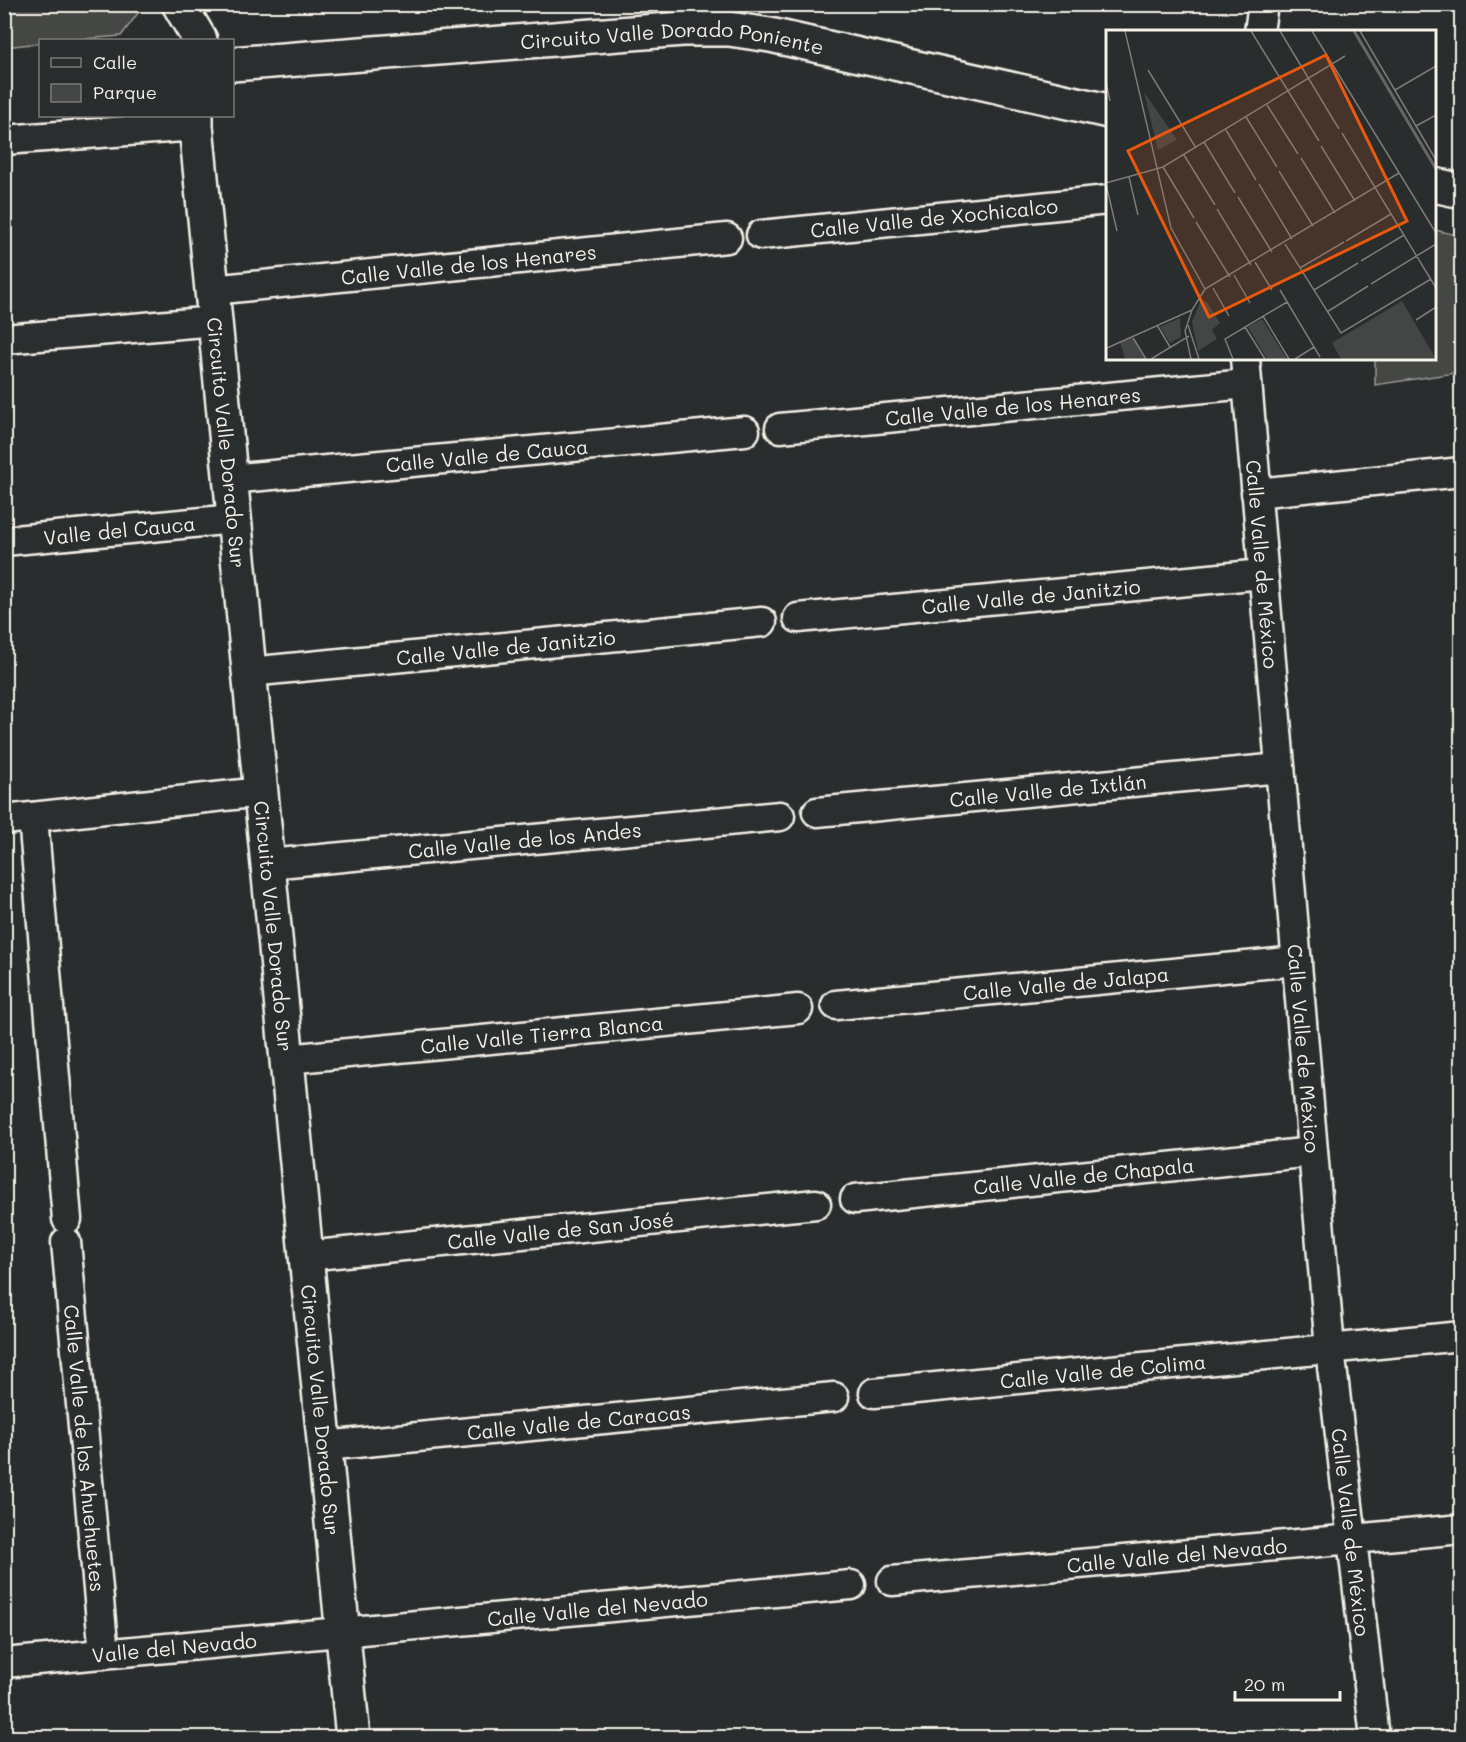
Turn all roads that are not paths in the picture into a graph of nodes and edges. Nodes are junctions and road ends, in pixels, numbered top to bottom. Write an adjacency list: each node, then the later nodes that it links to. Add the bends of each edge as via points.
1 (179, 4): 4 (street)
2 (1263, 4): 3 (street)
3 (1259, 30)
4 (199, 39)
5 (234, 64): 6 (street, Circuito Valle Dorado Poniente, via 683,29 729,29)
6 (1106, 111)
7 (196, 121): 8 (street); 14 (street, Circuito Valle Dorado Sur)
8 (4, 140)
9 (1436, 185): 10 (street)
10 (1461, 191)
11 (1106, 200): 12 (street, Calle Valle de Xochicalco)
12 (761, 235)
13 (726, 238): 14 (street, Calle Valle de los Henares)
14 (214, 305): 15 (street, Calle Valle de los Henares); 20 (street, Circuito Valle Dorado Sur)
15 (4, 339)
16 (1246, 371): 17 (street, Calle Valle de los Henares); 21 (street, Calle Valle de México)
17 (780, 428)
18 (745, 431): 20 (street, Calle Valle de Cauca)
19 (1461, 472): 21 (street)
20 (230, 479): 22 (street, Circuito Valle Dorado Sur)
21 (1256, 493): 24 (street, Calle Valle de México)
22 (234, 519): 23 (street, Valle del Cauca); 27 (street, Circuito Valle Dorado Sur)
23 (4, 541)
24 (1263, 574): 25 (street, Calle Valle de Janitzio); 28 (street, Calle Valle de México)
25 (798, 618)
26 (762, 622): 27 (street, Calle Valle de Janitzio)
27 (249, 672): 29 (street, Circuito Valle Dorado Sur)
28 (1280, 768): 30 (street, Calle Valle de Ixtlán); 35 (street, Calle Valle de México)
29 (261, 792): 32 (street); 34 (street, Circuito Valle Dorado Sur)
30 (817, 812)
31 (780, 816): 34 (street, Calle Valle de los Andes)
32 (33, 817): 33 (street); 53 (street, Calle Valle de los Ahuehuetes)
33 (4, 820)
34 (268, 864): 38 (street, Circuito Valle Dorado Sur)
35 (1297, 961): 36 (street, Calle Valle de Jalapa); 39 (street, Calle Valle de México)
36 (836, 1005)
37 (798, 1009): 38 (street, Calle Valle Tierra Blanca)
38 (287, 1059): 42 (street, Circuito Valle Dorado Sur)
39 (1313, 1152): 40 (street, Calle Valle de Chapala); 44 (street, Calle Valle de México)
40 (855, 1199)
41 (816, 1203): 42 (street, Calle Valle de San José)
42 (306, 1256): 47 (street, Circuito Valle Dorado Sur)
43 (1461, 1336): 44 (street, Calle Valle de Colima)
44 (1330, 1349): 45 (street, Calle Valle de Colima); 49 (street, Calle Valle de México)
45 (874, 1393)
46 (834, 1397): 47 (street, Calle Valle de Caracas)
47 (324, 1446): 52 (street, Circuito Valle Dorado Sur)
48 (1461, 1529): 49 (street, Calle Valle del Nevado)
49 (1353, 1540): 50 (street, Calle Valle del Nevado); 56 (street, Calle Valle de México)
50 (892, 1581)
51 (851, 1585): 52 (street, Calle Valle del Nevado)
52 (343, 1632): 53 (street, Valle del Nevado); 55 (street, Circuito Valle Dorado Sur)
53 (104, 1654): 54 (street, Valle del Nevado)
54 (4, 1663)
55 (353, 1737)
56 (1376, 1737)

